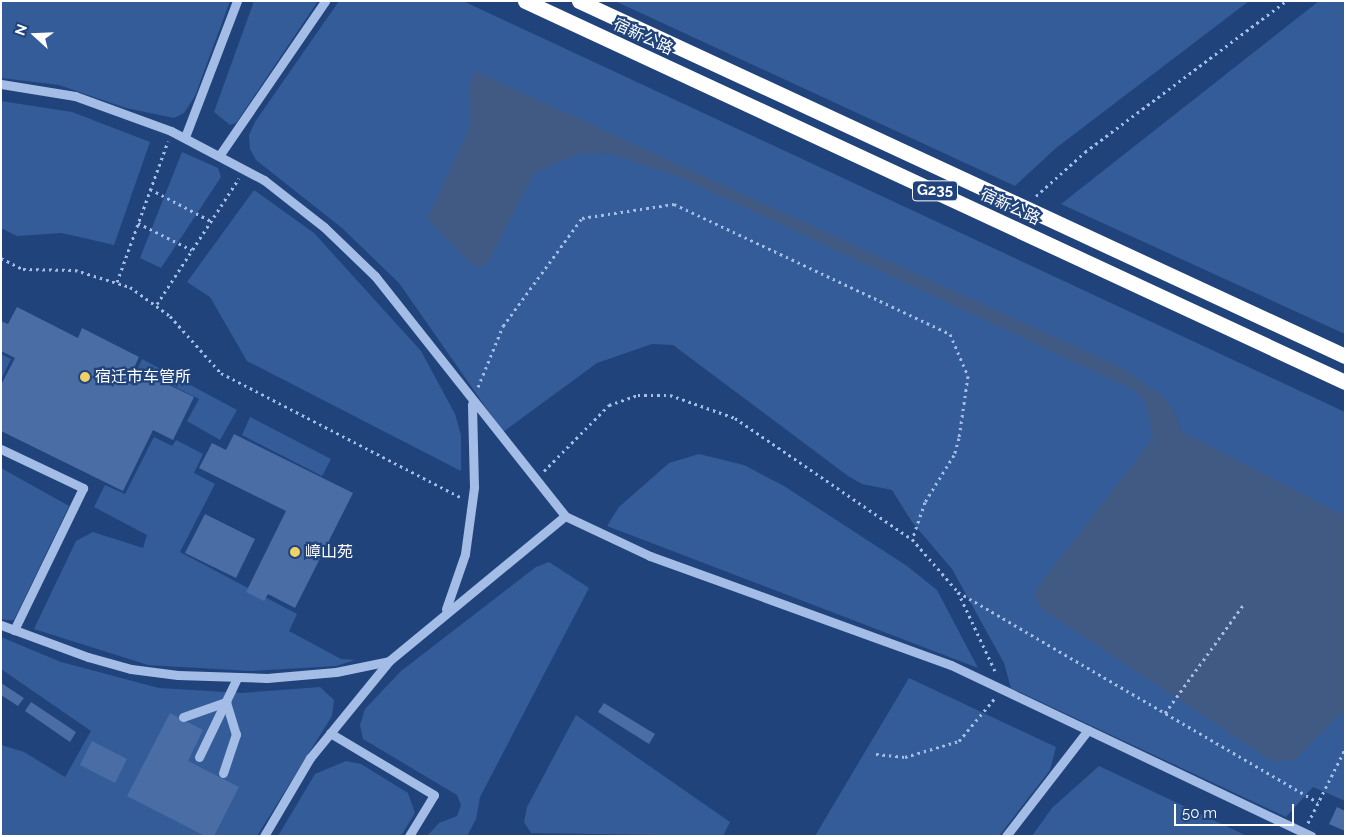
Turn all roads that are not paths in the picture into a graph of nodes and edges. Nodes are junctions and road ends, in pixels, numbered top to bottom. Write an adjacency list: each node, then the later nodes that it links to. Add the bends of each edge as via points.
1 (237, 1): 6 (lane)
2 (325, 1): 7 (lane)
3 (525, 1): 9 (highway, 宿新公路 / G235)
4 (580, 1): 8 (highway, 宿新公路 / G235)
5 (1, 84): 6 (lane, via 75,96)
6 (185, 137): 7 (lane)
7 (219, 156): 10 (lane, via 324,227 375,276)
8 (1345, 356)
9 (1345, 382)
10 (472, 404): 12 (lane); 13 (lane, via 472,504 465,554)
11 (1, 449): 15 (lane, via 83,488)
12 (565, 516): 13 (lane); 20 (lane, via 650,556 950,665)
13 (446, 610): 16 (lane)
14 (1, 625): 15 (lane)
15 (14, 630): 17 (lane, via 131,669)
16 (389, 661): 17 (lane, via 336,672); 21 (lane)
17 (237, 678): 18 (lane)
18 (226, 702): 19 (lane); 22 (lane); 23 (lane, via 236,734)
19 (183, 717)
20 (1088, 730): 24 (lane); 27 (lane)
21 (330, 733): 25 (lane, via 310,758); 26 (lane, via 434,795)
22 (199, 757)
23 (223, 773)
24 (1307, 834)
25 (264, 836)
26 (409, 836)
27 (1006, 836)

